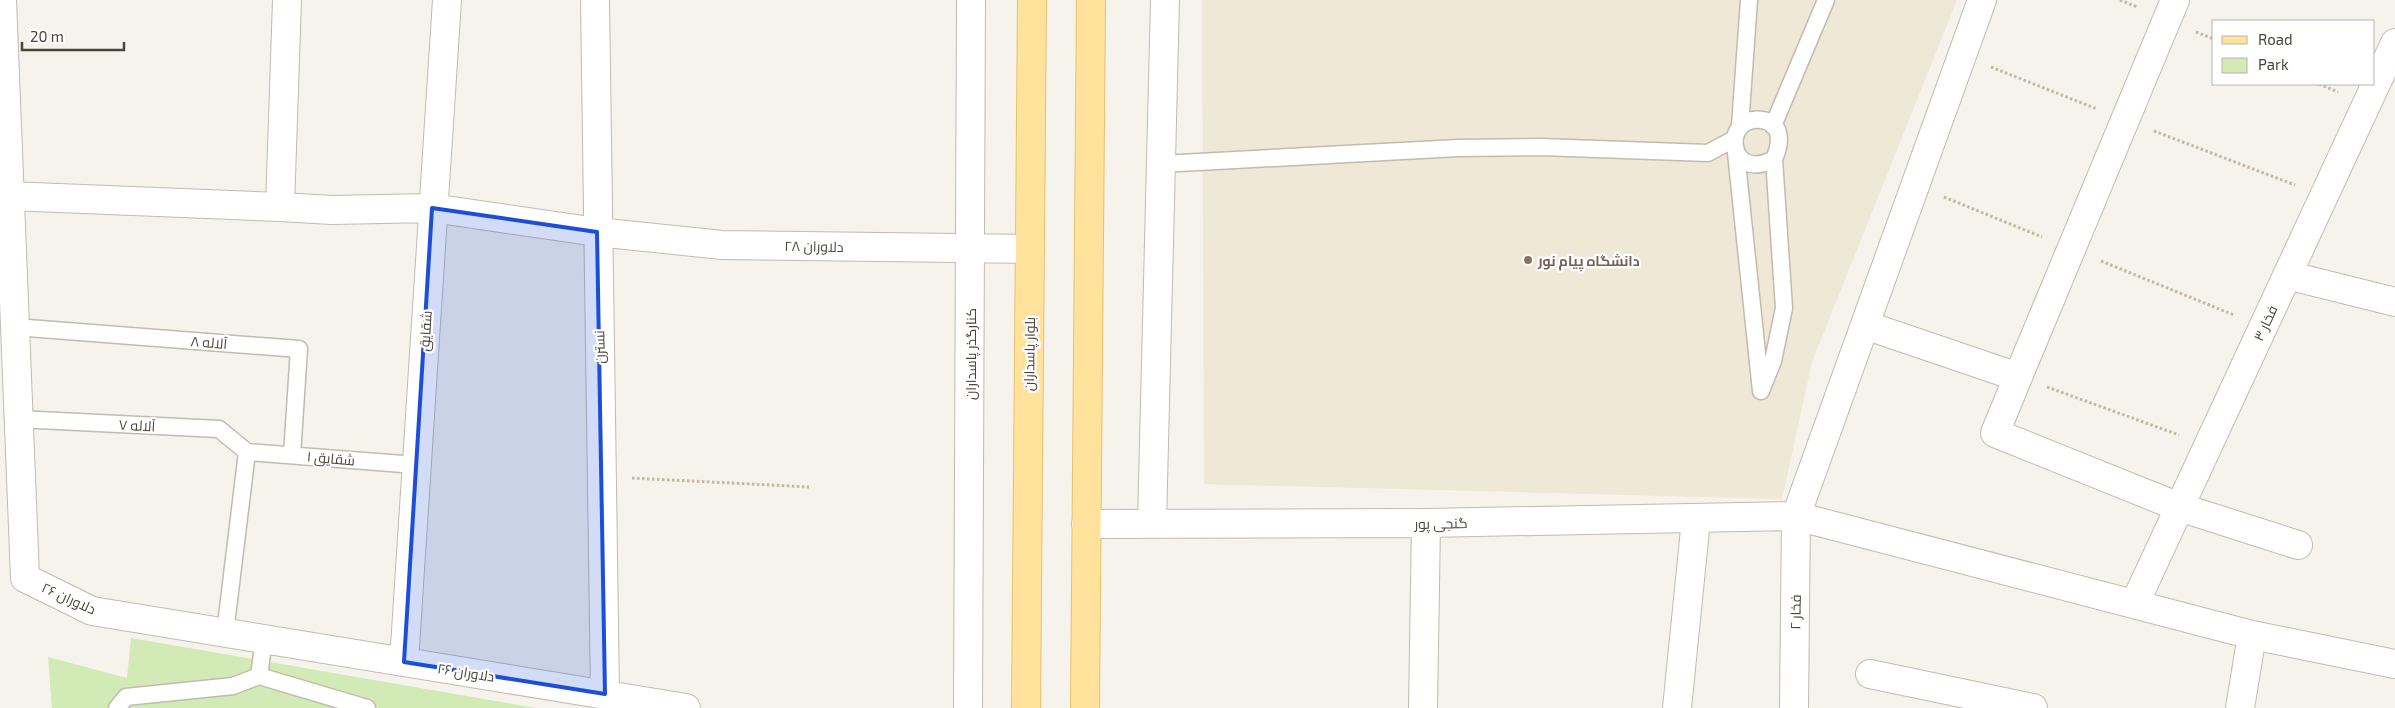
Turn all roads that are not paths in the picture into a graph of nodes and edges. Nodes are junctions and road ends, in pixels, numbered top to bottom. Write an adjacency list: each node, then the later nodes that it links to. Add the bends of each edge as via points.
1 (2, 0): 18 (street, دلاوران ۲۶)
2 (287, 0): 19 (street)
3 (447, 0): 20 (street, شقایق)
4 (595, 0): 21 (street, نسترن)
5 (971, 0): 22 (street, کنارگذر پاسداران)
6 (1032, 0): 23 (main road, بلوار پاسداران)
7 (1091, 0): 38 (main road)
8 (1165, 0): 17 (street)
9 (1749, 0): 15 (lane)
10 (1826, 0): 14 (lane)
11 (1982, 0): 26 (street, فخار ۲)
12 (2175, 0): 28 (street)
13 (2395, 43): 24 (street, فخار ۳)
14 (1773, 126): 15 (lane, via 1768,121 1753,119); 16 (lane, via 1778,131 1780,146)
15 (1736, 139): 16 (lane, via 1747,164 1761,166); 16 (lane, via 1761,391 1773,360 1784,308); 17 (lane, via 1708,154 1541,147 1458,148)
16 (1774, 159)
17 (1161, 164): 39 (street)
18 (9, 196): 19 (street, دلاوران ۲۸); 27 (street, دلاوران ۲۶)
19 (280, 208): 20 (street, دلاوران ۲۸)
20 (432, 208): 21 (street, دلاوران ۲۸); 32 (street, شقایق)
21 (597, 232): 22 (street, دلاوران ۲۸, via 722,245); 49 (street, نسترن)
22 (970, 248): 23 (street, دلاوران ۲۸); 53 (street, کنارگذر پاسداران)
23 (1030, 249): 54 (main road, بلوار پاسداران)
24 (2287, 275): 25 (street); 34 (street, فخار ۳)
25 (2395, 302)
26 (1865, 325): 28 (street); 35 (street, فخار ۲)
27 (15, 327): 29 (street, دلاوران ۲۶); 31 (lane, آلاله ۸, via 299,350)
28 (2018, 377): 34 (street, via 1996,433)
29 (18, 419): 30 (lane, آلاله ۷, via 219,429); 33 (street, دلاوران ۲۶)
30 (247, 452): 31 (lane, شقایق ۱); 42 (lane)
31 (292, 455): 32 (lane, شقایق ۱)
32 (416, 465): 45 (street, شقایق)
33 (10, 476): 42 (street, دلاوران ۲۶, via 25,578 92,611)
34 (2180, 507): 40 (street); 41 (street, فخار ۳)
35 (1796, 516): 36 (street, گنجی پور); 41 (street, گنجی پور); 58 (street, فخار ۲)
36 (1696, 520): 37 (street, گنجی پور); 57 (street)
37 (1426, 523): 39 (street, گنجی پور); 56 (street)
38 (1086, 524): 39 (street, گنجی پور); 55 (main road)
39 (1152, 524)
40 (2298, 545)
41 (2135, 603): 43 (street, گنجی پور)
42 (225, 632): 44 (street, دلاوران ۲۶)
43 (2252, 635): 46 (street, گنجی پور); 60 (street)
44 (264, 639): 45 (street, دلاوران ۲۶); 48 (lane)
45 (404, 662): 49 (street, دلاوران ۲۶)
46 (2395, 664)
47 (1870, 674): 59 (street)
48 (259, 676): 50 (lane, via 233,686 126,697); 51 (lane)
49 (606, 694): 52 (street, دلاوران ۲۶)
50 (117, 708)
51 (367, 708)
52 (686, 708)
53 (968, 708)
54 (1026, 708)
55 (1085, 708)
56 (1422, 708)
57 (1677, 708)
58 (1794, 708)
59 (2034, 708)
60 (2240, 708)

